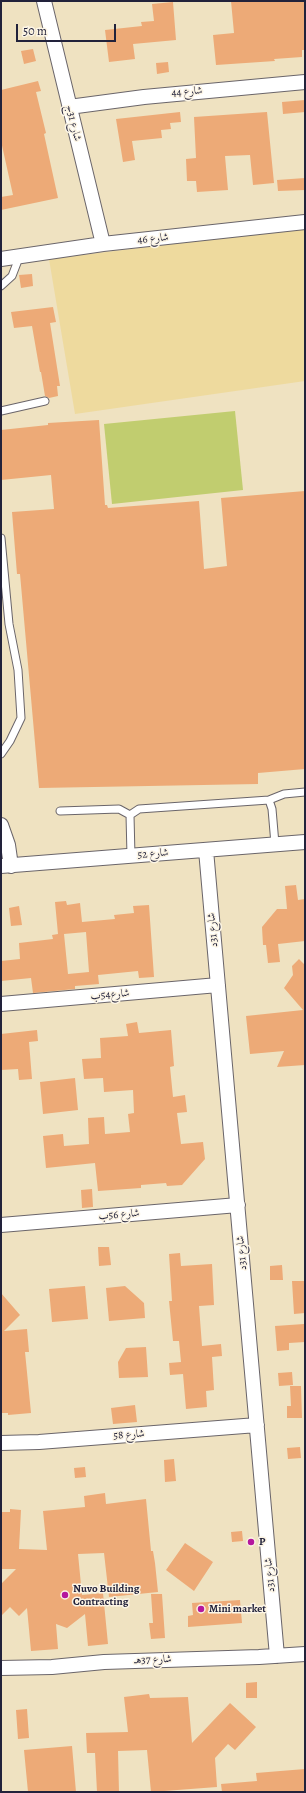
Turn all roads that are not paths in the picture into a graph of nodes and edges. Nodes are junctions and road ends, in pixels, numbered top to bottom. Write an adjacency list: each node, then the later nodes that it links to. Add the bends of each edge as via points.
1 (44, 1): 3 (street, شارع 31ج)
2 (305, 82): 3 (street, شارع 44, via 144,97)
3 (69, 107): 5 (street, شارع 31ج)
4 (305, 222): 5 (street, شارع 46)
5 (103, 244): 6 (street, شارع 46)
6 (17, 256): 7 (street, شارع 46); 8 (lane, via 12,276)
7 (1, 258)
8 (1, 286)
9 (45, 401): 10 (lane)
10 (1, 411)
11 (1, 538): 12 (lane, via 9,624 18,670 21,718)
12 (1, 754)
13 (305, 792): 14 (lane, via 284,794)
14 (268, 800): 16 (lane, via 139,809); 19 (lane, via 272,809)
15 (60, 811): 16 (lane, via 119,809)
16 (130, 815): 21 (lane)
17 (1, 825): 22 (street, via 8,845)
18 (305, 842): 19 (street, شارع 52)
19 (275, 844): 20 (street, شارع 52)
20 (206, 850): 21 (street, شارع 52); 23 (street, شارع 31د)
21 (131, 856): 22 (street, شارع 52)
22 (6, 866)
23 (218, 985): 24 (street, شارع54ب); 25 (street, شارع 31د)
24 (1, 1004)
25 (238, 1205): 26 (street, شارع 56ب); 27 (street, شارع 31د)
26 (1, 1225)
27 (257, 1425): 28 (street, شارع 58, via 47,1441); 30 (street, شارع 31د)
28 (1, 1442)
29 (305, 1654): 30 (street, شارع 37هـ)
30 (277, 1656): 31 (street, شارع 37هـ)
31 (1, 1668)

